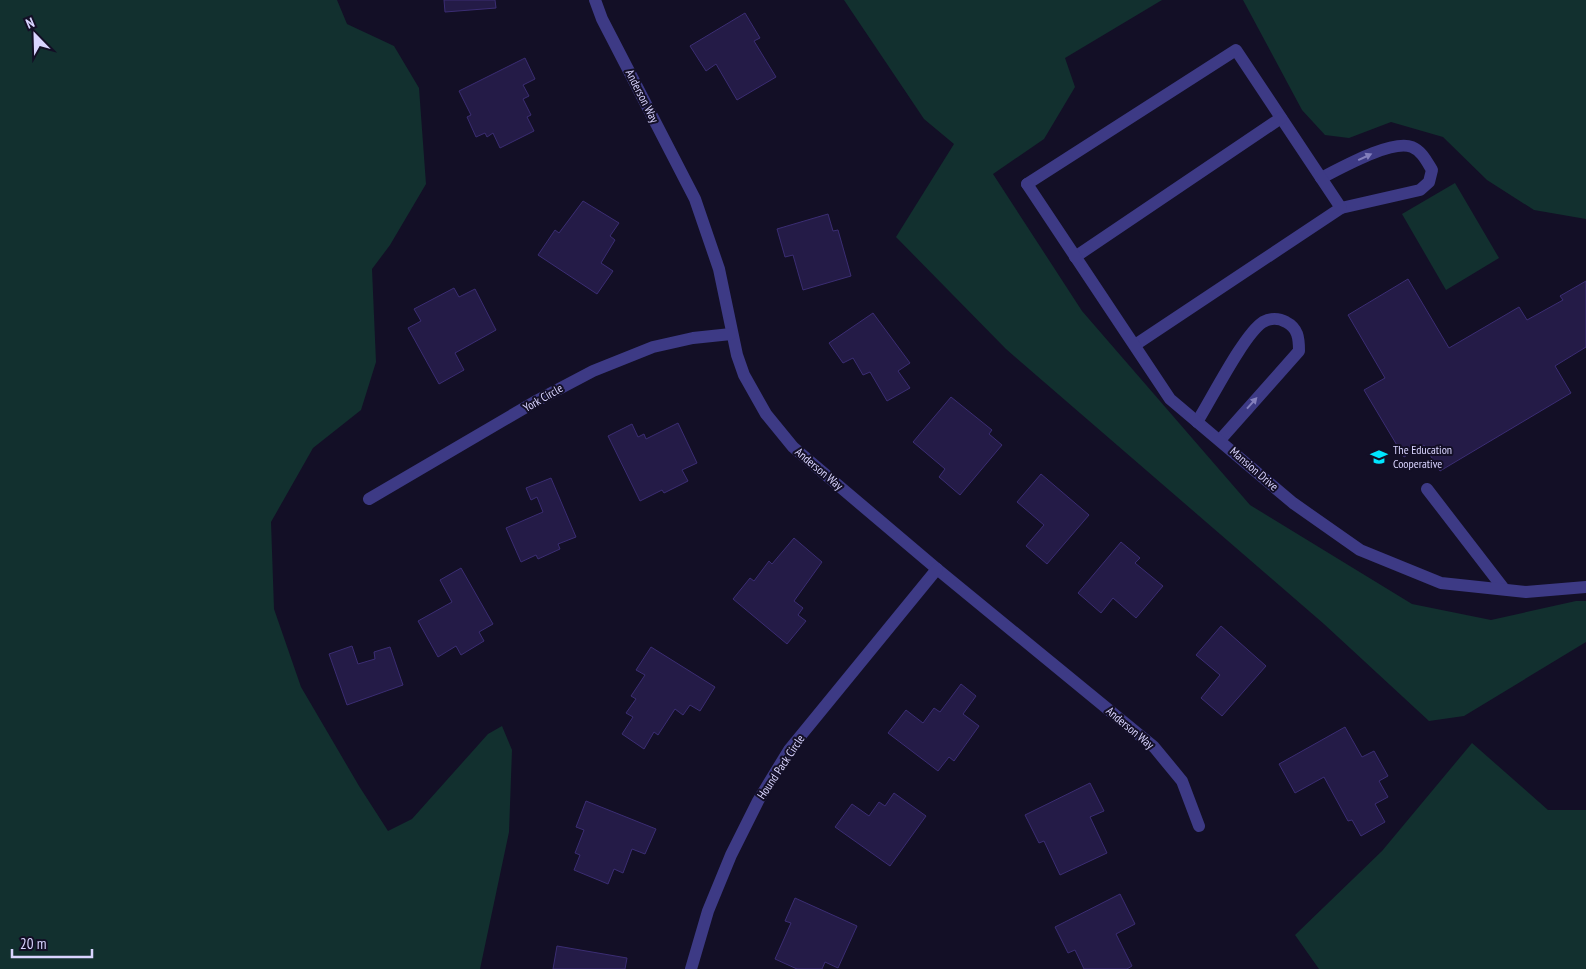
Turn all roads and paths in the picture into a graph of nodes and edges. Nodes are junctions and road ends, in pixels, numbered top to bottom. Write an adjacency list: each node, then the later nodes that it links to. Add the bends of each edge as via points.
1 (595, 0): 6 (street, Anderson Way, via 695,199 719,269)
2 (1281, 118): 3 (street); 5 (street); 5 (street, Mansion Drive, via 1236,50 1027,184)
3 (1321, 178): 4 (street); 4 (street, one-way to 4, via 1384,148 1412,146 1422,154 1432,170 1429,182 1420,190)
4 (1341, 208): 7 (street)
5 (1075, 257): 7 (street, Mansion Drive)
6 (731, 334): 11 (street, York Circle, via 652,347 593,371); 12 (street, Anderson Way, via 744,375 766,414 788,441)
7 (1135, 346): 8 (street, Mansion Drive, via 1170,399)
8 (1197, 422): 9 (street, Mansion Drive); 9 (street, one-way to 8, via 1299,351 1299,337 1293,326 1283,320 1263,322 1250,335)
9 (1220, 440): 14 (street, Mansion Drive, via 1293,503 1360,550 1441,584)
10 (1427, 489): 14 (street)
11 (369, 499)
12 (937, 569): 15 (street, Anderson Way, via 1154,746 1182,781); 16 (street, Hound Pack Circle, via 780,764 731,856 708,912)
13 (1586, 587): 14 (street, Mansion Drive, via 1526,592)
14 (1504, 589)
15 (1199, 826)
16 (691, 969)

